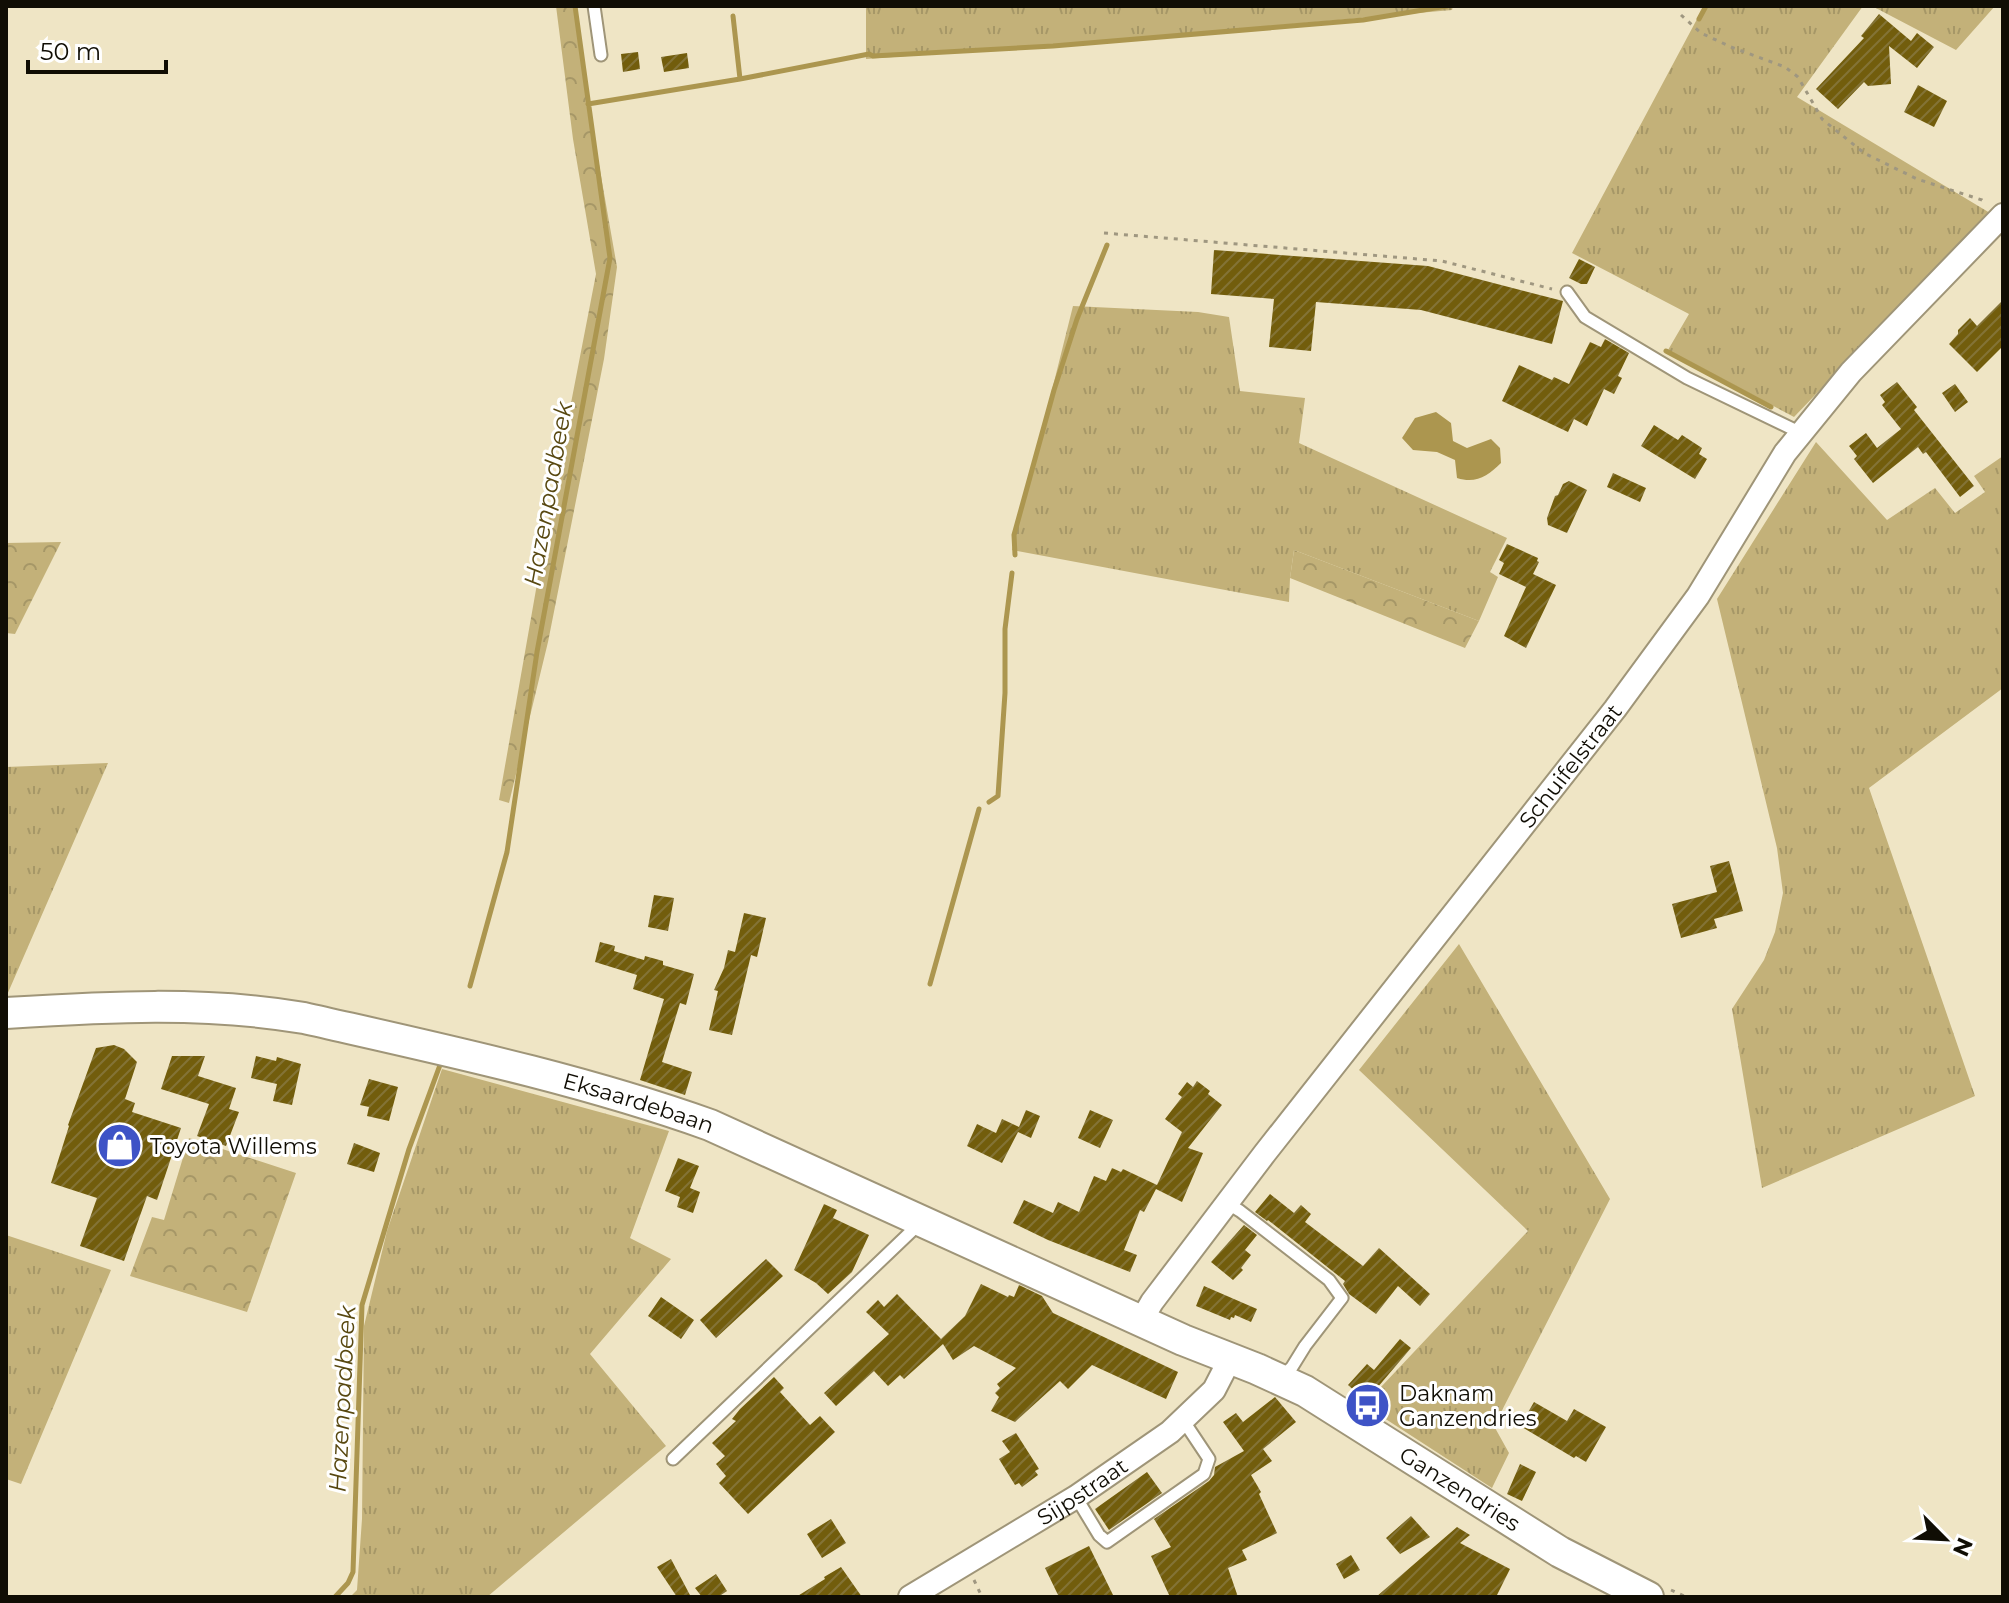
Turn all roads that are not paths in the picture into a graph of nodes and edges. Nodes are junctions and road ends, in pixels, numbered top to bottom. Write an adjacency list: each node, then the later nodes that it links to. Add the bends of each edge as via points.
1 (594, 6): 2 (lane)
2 (601, 55)
3 (2002, 216): 5 (street, Schuifelstraat, via 1851,372)
4 (1567, 292): 5 (lane, via 1585,317 1687,378)
5 (1801, 433): 7 (street, Schuifelstraat, via 1698,596 1615,709)
6 (6, 1013): 8 (main road, Eksaardebaan, via 157,1006 261,1010 304,1018 651,1104 723,1130)
7 (1227, 1203): 9 (street, Schuifelstraat); 11 (lane, via 1329,1280 1342,1298)
8 (922, 1221): 9 (main road, Eksaardebaan); 13 (lane)
9 (1141, 1321): 10 (main road, Eksaardebaan)
10 (1230, 1359): 11 (main road, Ganzendries); 12 (street, Sijpstraat, via 1214,1390)
11 (1280, 1379): 16 (main road, Ganzendries, via 1560,1552)
12 (1183, 1420): 14 (street, Sijpstraat); 14 (lane, via 1209,1459 1204,1474 1107,1542)
13 (673, 1459)
14 (1076, 1497): 15 (street, Sijpstraat)
15 (910, 1597)
16 (1648, 1597)

